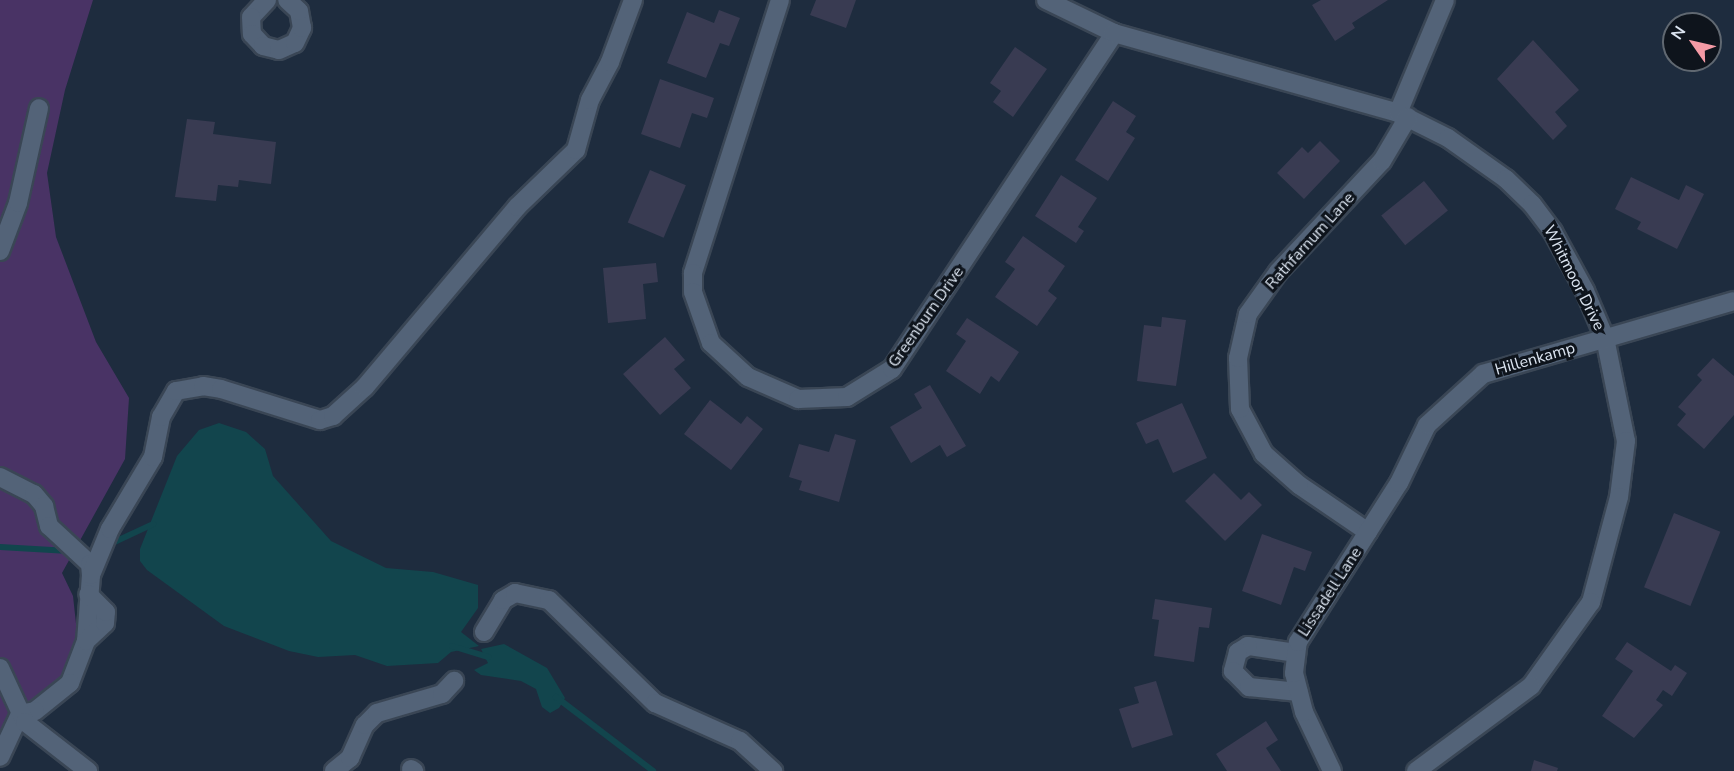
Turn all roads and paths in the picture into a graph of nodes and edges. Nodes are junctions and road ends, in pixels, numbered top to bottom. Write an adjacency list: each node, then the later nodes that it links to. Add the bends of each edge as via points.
1 (267, 0): 2 (street, via 251,17 252,33 263,46 279,50 295,43 302,28 299,11)
2 (287, 0)
3 (633, 0): 15 (street, via 610,62 590,100 576,150 517,207 365,387 333,416 320,420 221,389 203,386 176,391 160,417 153,457 110,529)
4 (780, 0): 7 (street, Greenburn Drive, via 693,273 693,292 711,343 748,377 798,399 824,401 848,397 892,369)
5 (1046, 0): 7 (street, Whitmoor Drive)
6 (1445, 0): 9 (street, Rathfarnum Lane)
7 (1113, 33): 9 (street, Whitmoor Drive)
8 (39, 108): 10 (street, via 18,203)
9 (1403, 115): 12 (street, Whitmoor Drive, via 1506,179 1532,204 1553,232); 14 (street, Rathfarnum Lane, via 1382,160 1248,314 1238,358 1240,409 1264,454 1299,485)
10 (0, 251)
11 (1734, 301): 12 (street, Hillenkamp)
12 (1605, 338): 14 (street, Hillenkamp, via 1483,374 1454,396 1427,425 1400,483); 27 (street, Whitmoor Drive, via 1626,441 1619,497 1591,602 1531,686)
13 (0, 477): 15 (street, via 34,494 44,506 49,526 90,564)
14 (1368, 532): 17 (street, Lissadell Lane, via 1298,642)
15 (91, 575): 21 (street, via 86,641 70,683 35,711)
16 (484, 632): 25 (street, via 503,600 515,593 549,600 655,703 740,741)
17 (1296, 652): 20 (street, Lissadell Lane); 20 (street, Lissadell Lane, via 1248,646 1238,652 1233,672 1249,687)
18 (0, 668): 21 (street)
19 (454, 681): 24 (street, via 442,694 377,713 365,724 350,758)
20 (1299, 692): 26 (street, Lissadell Lane)
21 (20, 714): 22 (street); 23 (street, via 39,738)
22 (0, 757)
23 (88, 771)
24 (334, 771)
25 (773, 771)
26 (1332, 771)
27 (1416, 771)

